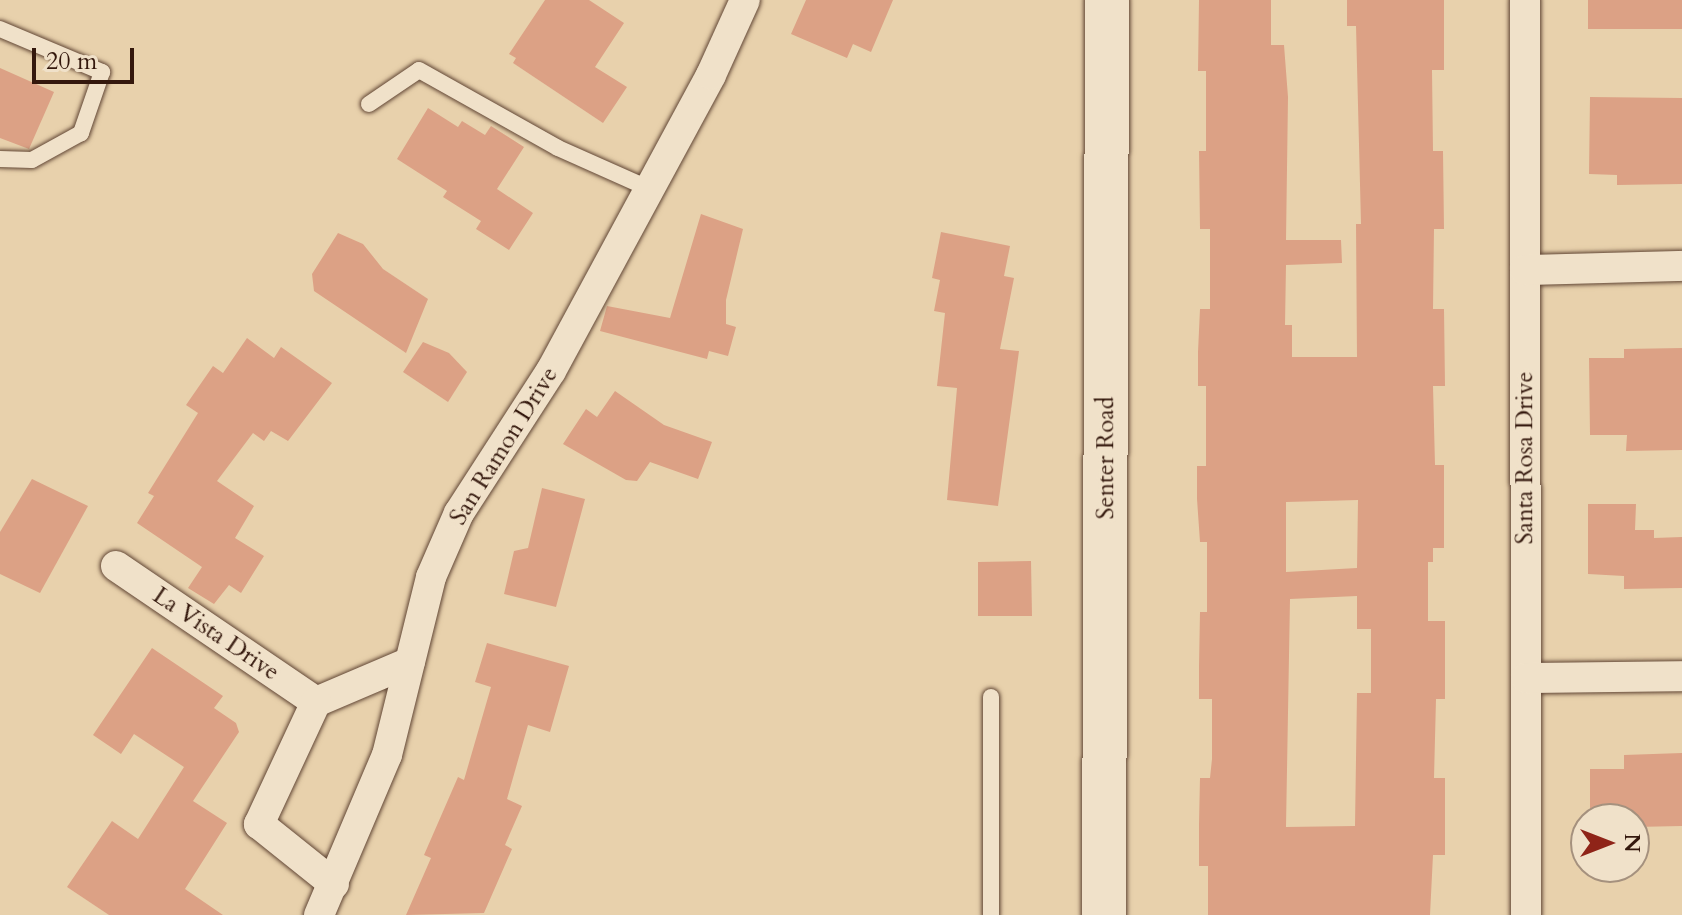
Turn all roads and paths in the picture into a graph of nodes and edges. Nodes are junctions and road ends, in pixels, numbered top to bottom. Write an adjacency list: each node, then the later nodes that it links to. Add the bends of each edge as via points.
1 (745, 0): 7 (street, San Ramon Drive)
2 (1107, 0): 19 (main road, Senter Road)
3 (1525, 0): 9 (street, Santa Rosa Drive)
4 (0, 29): 6 (lane, via 102,72 81,133 32,160)
5 (369, 104): 7 (lane, via 419,70 558,148)
6 (0, 159)
7 (650, 189): 11 (street, San Ramon Drive, via 551,371 459,513 431,577)
8 (1682, 266): 9 (street)
9 (1525, 270): 13 (street, Santa Rosa Drive)
10 (116, 566): 15 (street, La Vista Drive)
11 (410, 662): 15 (street); 16 (street, San Ramon Drive, via 387,755)
12 (1682, 676): 13 (street)
13 (1526, 678): 20 (street, Santa Rosa Drive)
14 (991, 697): 18 (lane)
15 (316, 702): 16 (street, via 259,824)
16 (334, 884): 17 (street, San Ramon Drive)
17 (319, 915)
18 (991, 915)
19 (1104, 915)
20 (1526, 915)

